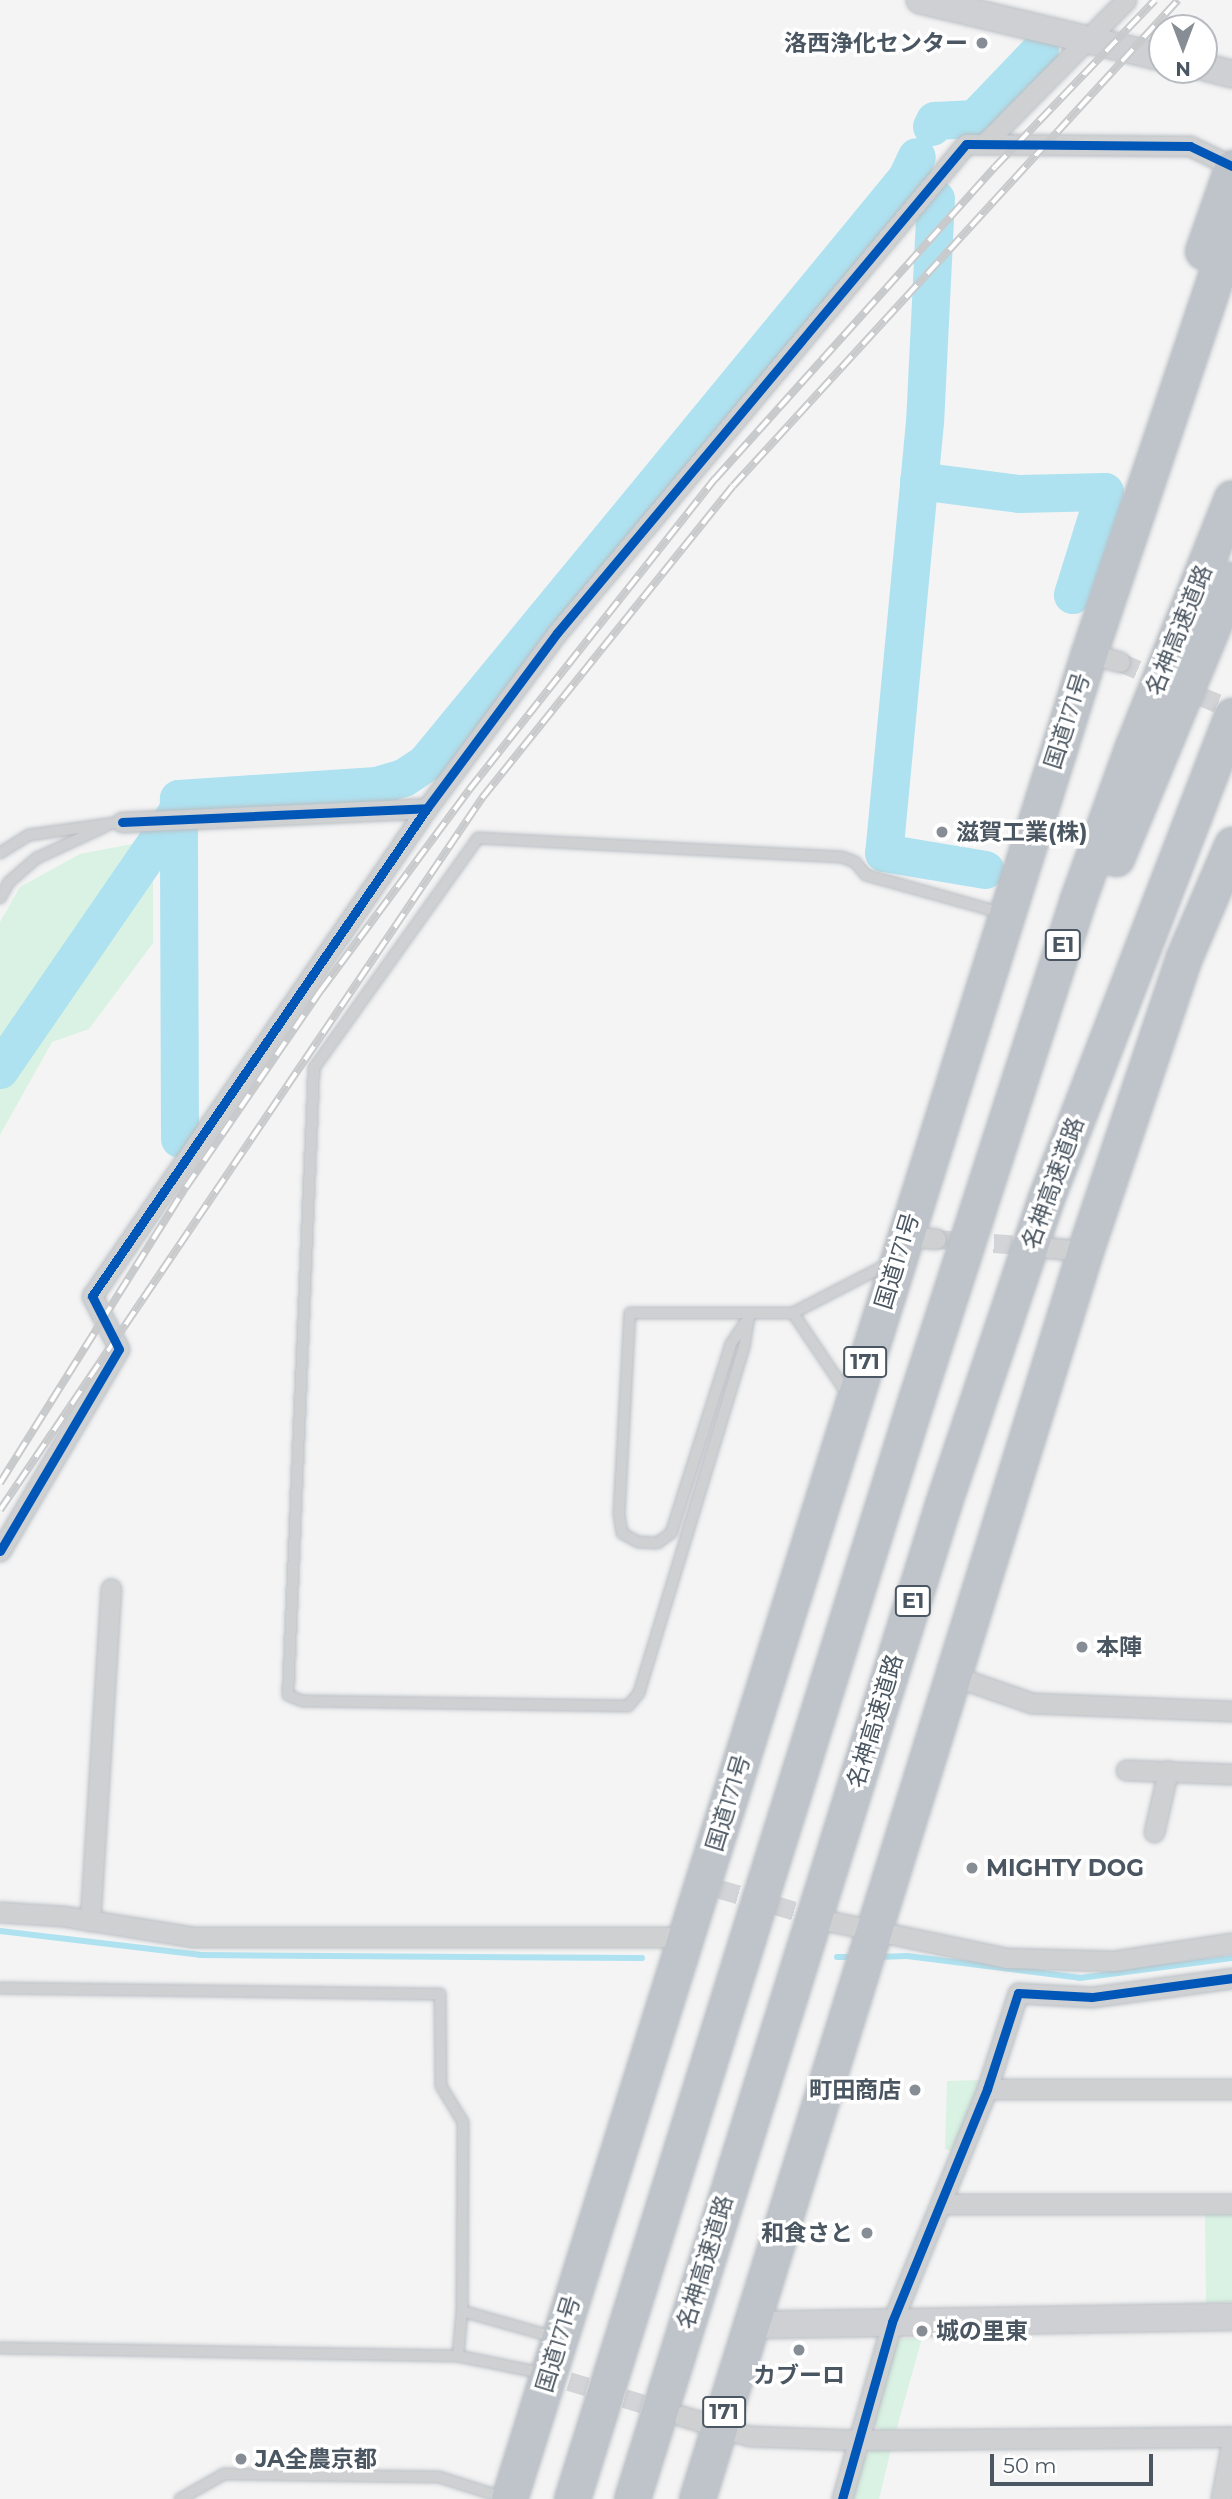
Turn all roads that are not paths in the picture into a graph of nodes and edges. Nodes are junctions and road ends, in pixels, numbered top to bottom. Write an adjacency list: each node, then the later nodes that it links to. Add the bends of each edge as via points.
1 (920, 0): 3 (street)
2 (1126, 0): 4 (street)
3 (980, 7): 4 (street)
4 (1085, 39): 5 (street); 6 (street)
5 (1148, 54)
6 (984, 144): 7 (street, via 1190,146); 13 (street, via 966,144 695,464 557,633)
7 (1232, 167): 9 (highway, via 1168,367)
8 (1232, 228): 9 (highway, 国道171号 / 171)
9 (1164, 424): 18 (highway, 国道171号 / 171, via 1104,657)
10 (1232, 498): 24 (highway, 名神高速道路 / E1, via 1078,899)
11 (1232, 580): 24 (highway, 名神高速道路 / E1, via 1008,1129)
12 (1232, 716): 61 (highway, 名神高速道路 / E1, via 1051,1186 960,1453)
13 (427, 808): 14 (street); 26 (street, via 92,1296 119,1349)
14 (114, 824): 16 (lane, via 29,835); 17 (lane, via 37,858 9,882)
15 (1232, 845): 21 (highway, 171, via 1184,957)
16 (0, 853)
17 (0, 898)
18 (990, 910): 19 (highway, 国道171号 / 171); 23 (lane, via 866,875 855,862 842,857 478,838 314,1068 288,1695 302,1701 628,1706 639,1693 744,1347)
19 (913, 1245): 22 (lane); 25 (highway, 国道171号 / 171)
20 (1040, 1247): 21 (street)
21 (1085, 1251): 28 (highway, 171)
22 (793, 1313): 23 (lane); 25 (lane)
23 (749, 1316): 23 (lane, via 630,1313 619,1514 622,1533 638,1542 657,1543 671,1533 731,1344)
24 (916, 1400): 60 (highway, 名神高速道路 / E1)
25 (852, 1402): 38 (highway, 国道171号 / 171, via 711,1886)
26 (0, 1551)
27 (111, 1589): 35 (street)
28 (954, 1676): 29 (street, via 1032,1703); 37 (highway, 171)
29 (1232, 1711)
30 (1126, 1770): 31 (street)
31 (1168, 1772): 32 (street); 33 (street)
32 (1232, 1774)
33 (1154, 1832)
34 (0, 1912): 35 (street)
35 (90, 1921): 38 (street, via 192,1937)
36 (829, 1921): 37 (street)
37 (874, 1929): 39 (street, via 1006,1958 1114,1961); 49 (highway, 171)
38 (684, 1937): 50 (highway, 国道171号 / 171)
39 (1232, 1943)
40 (1232, 1978): 42 (street, via 1092,1997 1018,1993)
41 (0, 1988): 46 (lane, via 440,1994 441,2086 463,2122)
42 (987, 2089): 43 (street); 44 (street)
43 (1232, 2089)
44 (941, 2204): 45 (street); 48 (street)
45 (1232, 2204)
46 (462, 2311): 50 (lane); 52 (lane)
47 (1232, 2318): 48 (street)
48 (892, 2322): 49 (street); 57 (street)
49 (753, 2325): 55 (highway, 171)
50 (560, 2339): 53 (highway, 国道171号 / 171)
51 (0, 2348): 52 (lane)
52 (458, 2356): 53 (lane)
53 (559, 2377): 59 (highway, 国道171号 / 171)
54 (682, 2416): 55 (street)
55 (719, 2427): 57 (street, via 749,2436); 62 (highway, 171)
56 (1232, 2439): 57 (street); 64 (street)
57 (857, 2440): 63 (street)
58 (180, 2499): 59 (lane, via 224,2474 439,2477)
59 (509, 2499)
60 (572, 2499)
61 (632, 2499)
62 (697, 2499)
63 (842, 2499)
64 (1221, 2499)

